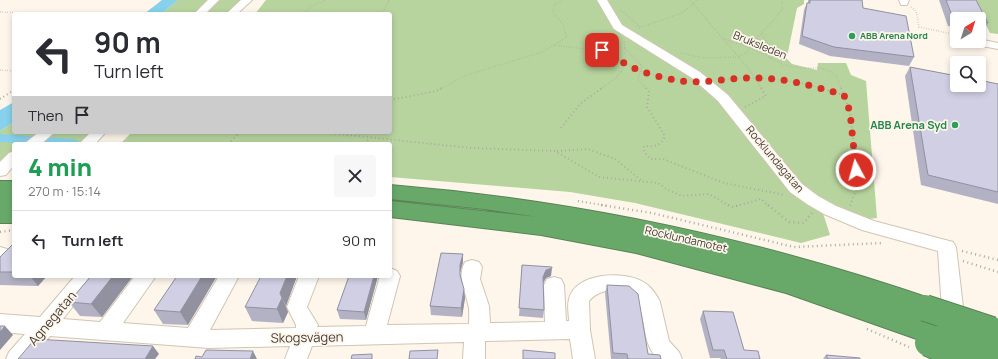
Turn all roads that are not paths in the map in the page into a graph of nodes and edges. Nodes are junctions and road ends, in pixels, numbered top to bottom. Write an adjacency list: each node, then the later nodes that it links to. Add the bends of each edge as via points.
1 (214, 0): 4 (street)
2 (247, 0): 5 (street)
3 (602, 0): 46 (street, Rocklundagatan, via 618,27 703,81 735,111 796,188 825,209 846,218 948,252)
4 (201, 12)
5 (233, 12)
6 (986, 44): 7 (street)
7 (998, 46)
8 (46, 134): 10 (street)
9 (97, 134): 11 (street)
10 (34, 142)
11 (88, 142)
12 (12, 158): 13 (street)
13 (0, 171)
14 (0, 191): 15 (highway, bridge)
15 (12, 191)
16 (392, 192): 32 (highway, Rocklundamotet, via 516,206 652,230 760,256 853,284)
17 (12, 208): 21 (street)
18 (392, 209): 32 (highway, via 541,226 636,244 789,283 853,312)
19 (0, 210): 20 (highway, bridge)
20 (12, 210)
21 (0, 217)
22 (0, 254): 23 (street)
23 (0, 259)
24 (472, 267): 36 (street, via 470,279 479,306)
25 (85, 278): 33 (street, Agnegatan)
26 (145, 278): 35 (street)
27 (228, 278): 39 (street)
28 (308, 278): 40 (street, via 297,306 307,325)
29 (389, 278): 38 (street)
30 (554, 286): 34 (street)
31 (0, 323): 33 (street, Skogsvägen)
32 (924, 326): 37 (highway, bridge); 47 (highway, bridge)
33 (44, 328): 35 (street, Skogsvägen); 41 (street, Agnegatan)
34 (569, 330): 36 (street, Skogsvägen); 44 (street); 45 (street, via 579,299 585,292 597,284 617,282 637,288 650,302 659,345)
35 (105, 332): 39 (street, Skogsvägen)
36 (477, 332): 38 (street, Skogsvägen); 43 (street)
37 (995, 335)
38 (374, 336): 40 (street, Skogsvägen)
39 (194, 338): 40 (street, Skogsvägen)
40 (304, 338): 42 (street)
41 (18, 359)
42 (296, 359)
43 (474, 359)
44 (584, 359)
45 (671, 359)
46 (956, 359)
47 (965, 359)

